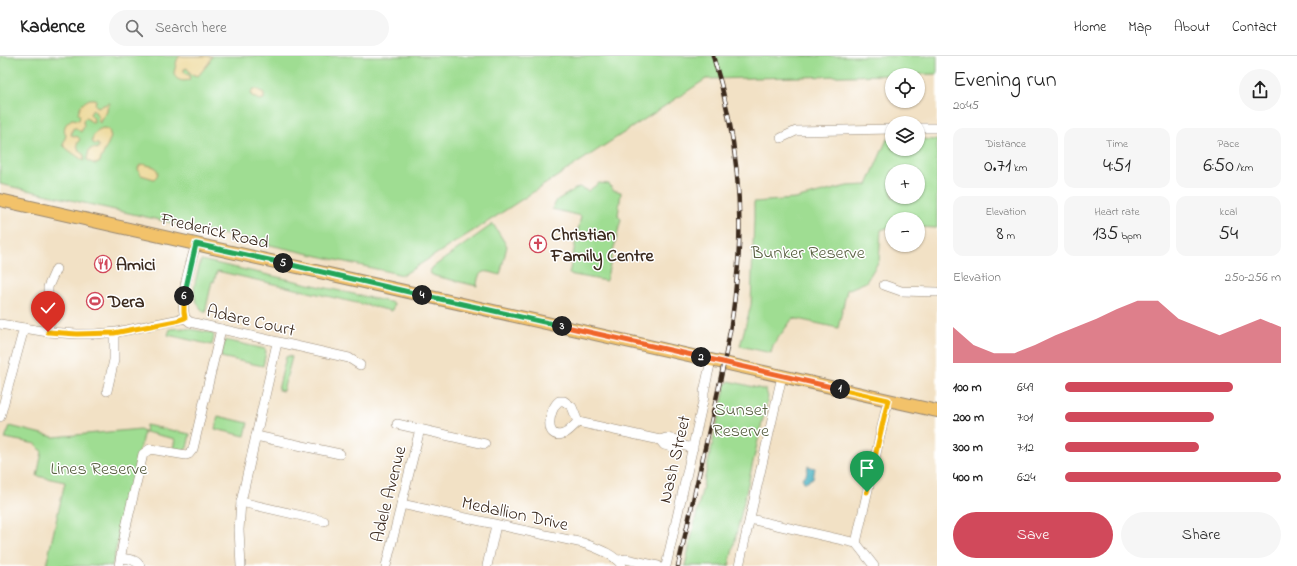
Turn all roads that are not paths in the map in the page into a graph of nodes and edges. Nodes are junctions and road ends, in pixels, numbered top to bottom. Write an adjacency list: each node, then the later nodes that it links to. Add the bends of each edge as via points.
1 (925, 128): 2 (street)
2 (937, 128)
3 (885, 129): 4 (street, via 796,131)
4 (781, 138)
5 (0, 200): 6 (main road, Frederick Road)
6 (196, 244): 10 (street, Adare Court, via 183,302); 17 (main road, Frederick Road)
7 (56, 269): 14 (street, via 48,287 51,313)
8 (884, 285): 9 (street, via 901,291)
9 (937, 292)
10 (185, 318): 13 (street, Adare Court, via 190,322); 15 (street)
11 (0, 324): 12 (street)
12 (24, 328): 14 (street); 23 (street)
13 (221, 329): 16 (street, Adare Court); 37 (street, via 193,449 186,455 150,449 143,454)
14 (48, 332): 15 (street)
15 (114, 333): 20 (street, via 114,360)
16 (277, 342): 18 (street, Adare Court, via 349,358); 27 (street)
17 (711, 360): 19 (main road, Frederick Road); 29 (street, Nash Street)
18 (360, 365)
19 (782, 376): 21 (main road, Frederick Road); 33 (street)
20 (107, 391)
21 (888, 400): 22 (main road, Frederick Road); 36 (street)
22 (937, 411)
23 (0, 417)
24 (578, 422): 29 (street, via 660,440 678,440 681,445)
25 (397, 424): 26 (street)
26 (420, 430): 28 (street); 32 (street, Adele Avenue)
27 (256, 436): 30 (street); 31 (street)
28 (485, 444)
29 (693, 448): 44 (street, Nash Street)
30 (340, 454)
31 (242, 502): 34 (street); 40 (street, via 239,530)
32 (401, 504): 35 (street, Medallion Drive); 41 (street, Adele Avenue)
33 (750, 519): 36 (street); 45 (street)
34 (324, 521)
35 (496, 525): 38 (street, Medallion Drive, via 583,543 597,548); 42 (street)
36 (856, 543): 46 (street)
37 (120, 562): 39 (street, via 133,560)
38 (620, 563): 43 (street, Medallion Drive, via 626,559)
39 (140, 566)
40 (241, 566)
41 (386, 566)
42 (487, 566)
43 (658, 566)
44 (666, 566)
45 (740, 566)
46 (874, 566)

